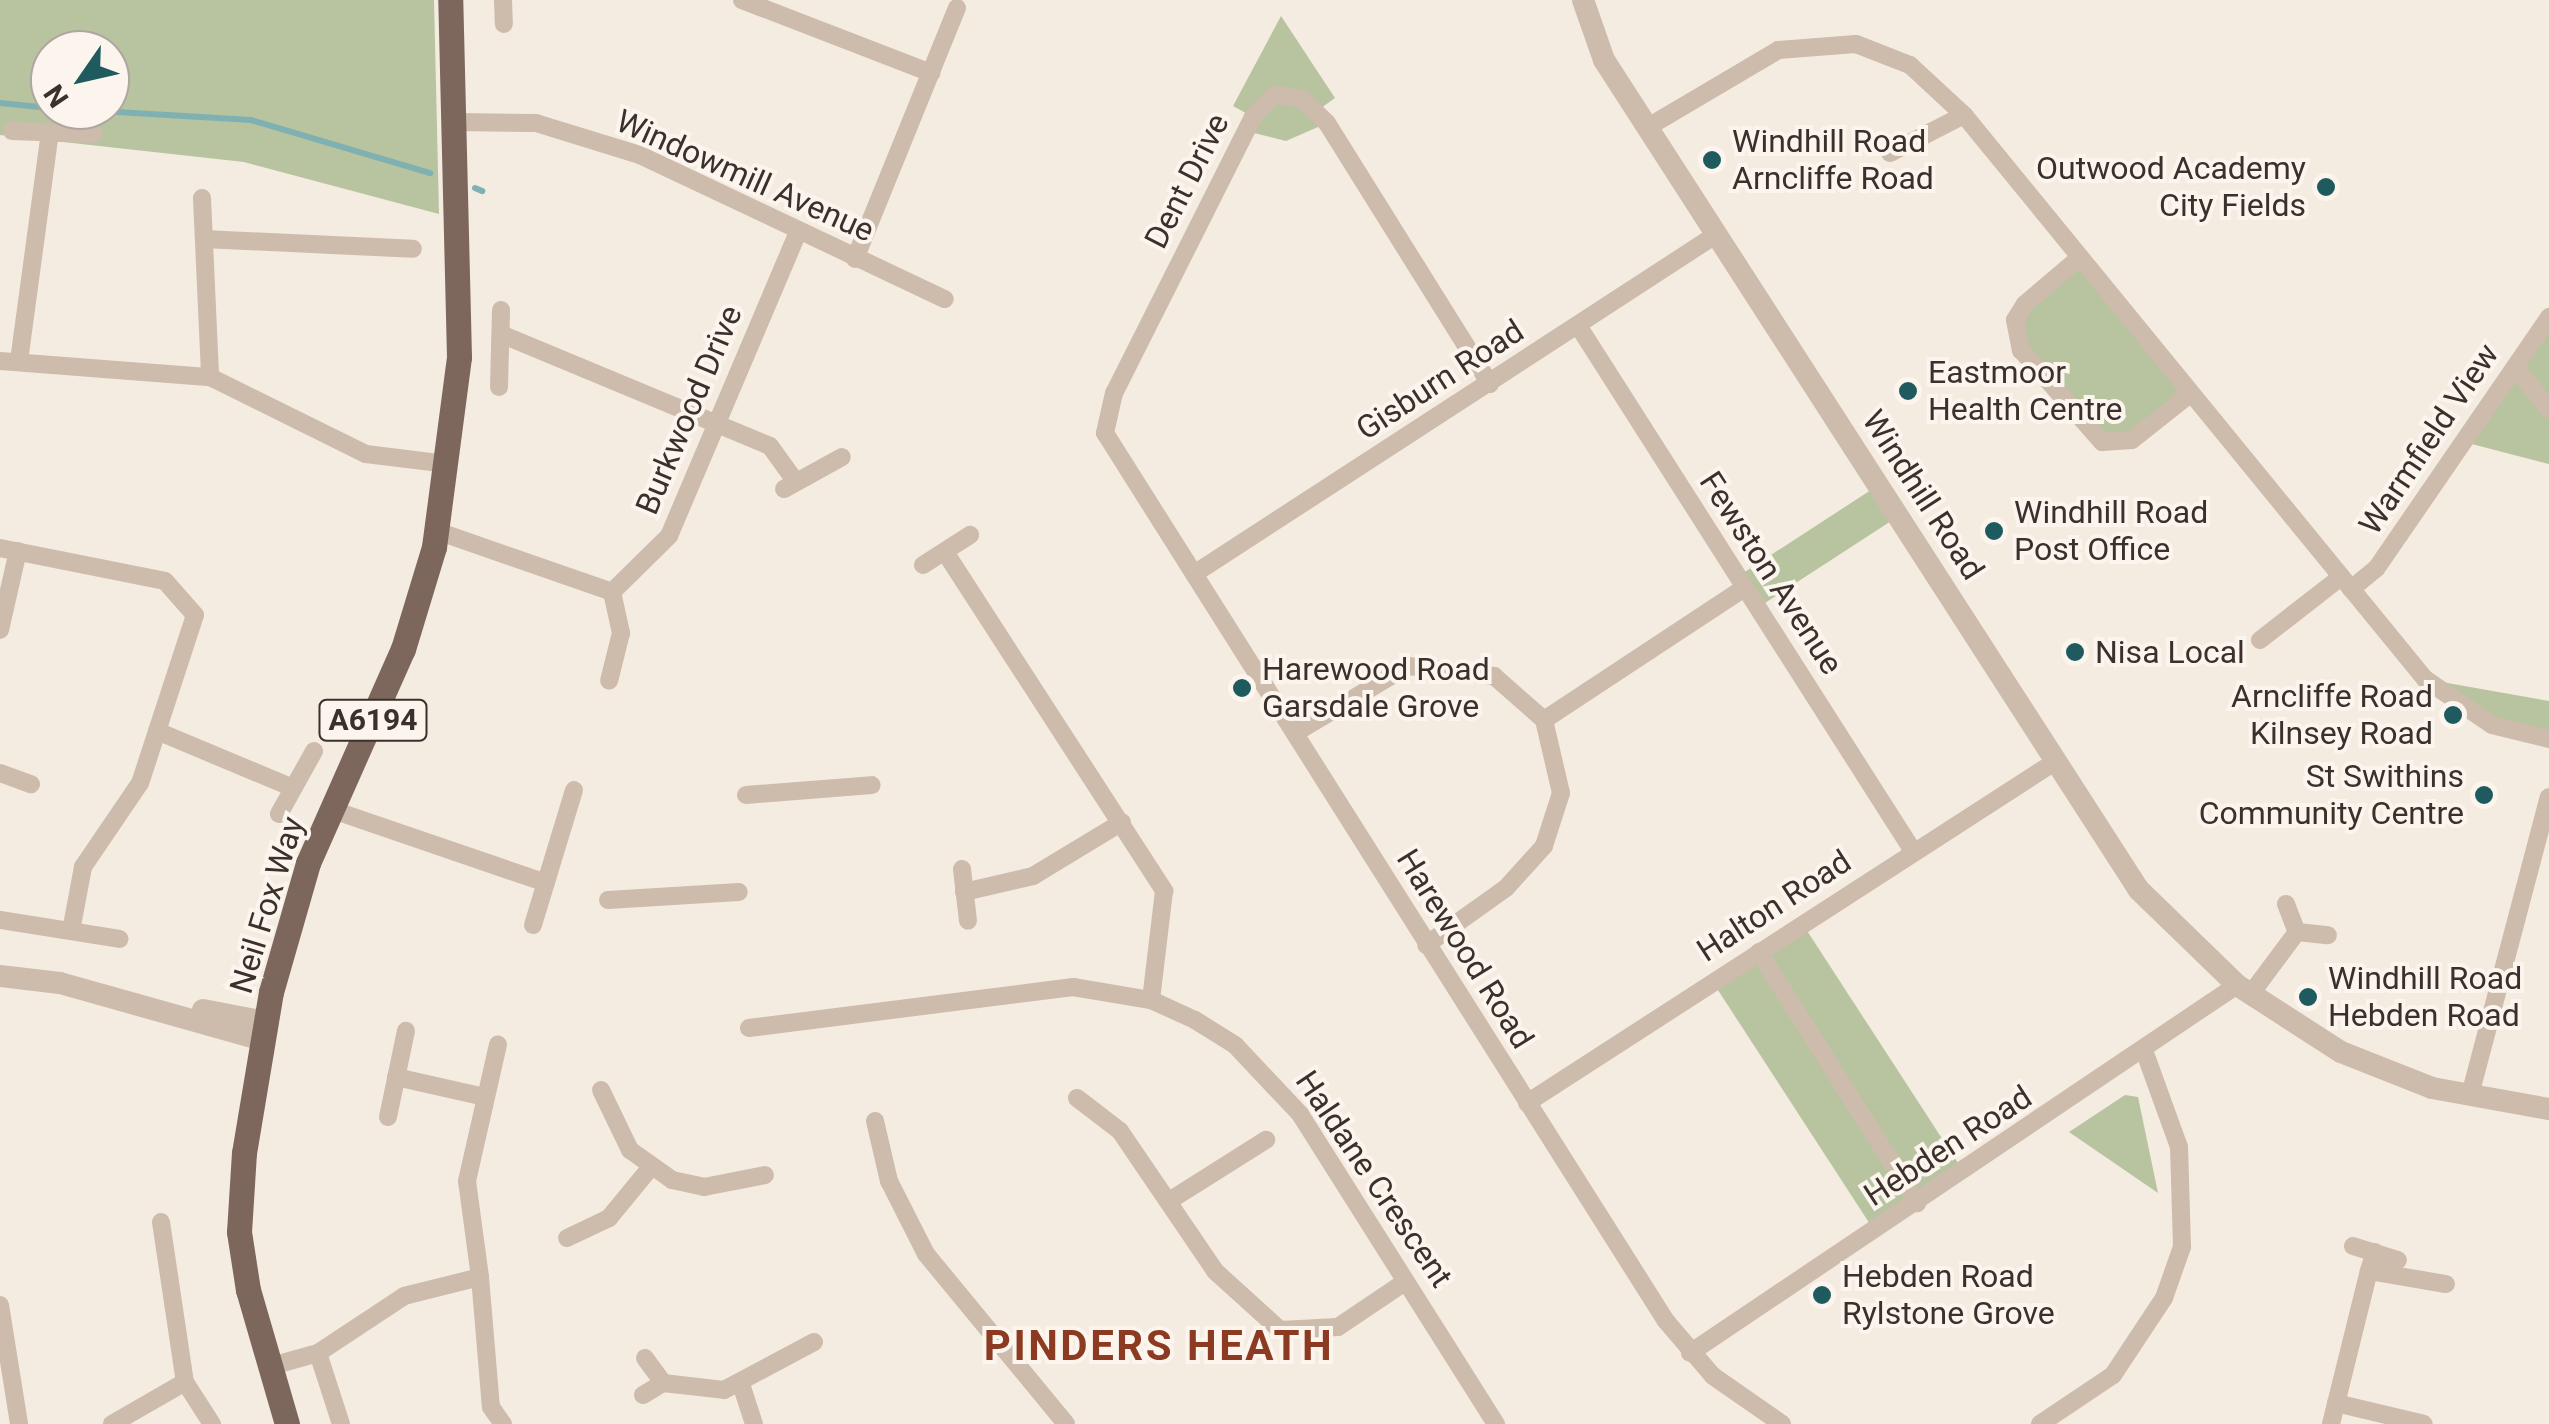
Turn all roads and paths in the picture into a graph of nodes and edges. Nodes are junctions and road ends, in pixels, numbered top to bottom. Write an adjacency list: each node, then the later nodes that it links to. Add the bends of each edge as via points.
1 (450, 0): 10 (main road, Neil Fox Way / A6194)
2 (503, 0): 7 (street)
3 (742, 0): 5 (street)
4 (1583, 0): 11 (street, Windhill Road, via 1604,60)
5 (771, 4): 8 (street)
6 (957, 8): 8 (street)
7 (504, 24)
8 (931, 73): 22 (street)
9 (1964, 116): 11 (street, via 1910,65 1831,42 1757,58); 15 (street); 21 (street)
10 (456, 122): 17 (street, Windowmill Avenue, via 536,123 640,155); 37 (main road, Neil Fox Way / A6194, via 459,357)
11 (1648, 127): 18 (street, Windhill Road)
12 (12, 131): 13 (street)
13 (50, 132): 14 (street); 28 (street)
14 (94, 134)
15 (1890, 153)
16 (202, 198): 19 (street)
17 (797, 234): 22 (street, Windowmill Avenue); 35 (street, Burkwood Drive)
18 (1717, 234): 26 (street, Gisburn Road); 55 (street, Windhill Road)
19 (204, 239): 20 (street); 30 (street)
20 (413, 249)
21 (2078, 259): 33 (street); 33 (street, via 2025,304 2015,320 2021,350 2102,442 2132,440)
22 (856, 260): 23 (street, Windowmill Avenue)
23 (945, 299)
24 (501, 310): 27 (street)
25 (2549, 317): 29 (street, Warmfield View)
26 (1579, 327): 31 (street, Gisburn Road); 45 (street, Fewston Avenue)
27 (501, 334): 32 (street); 35 (street)
28 (10, 361): 30 (street)
29 (2515, 367): 34 (street); 44 (street, Warmfield View, via 2376,569)
30 (210, 377): 37 (street, via 366,454)
31 (1490, 384): 43 (street, Gisburn Road); 43 (street, Dent Drive, via 1326,124 1302,99 1275,94 1253,117 1104,420 1109,443)
32 (500, 388)
33 (2190, 394): 44 (street)
34 (2549, 409)
35 (717, 423): 36 (street, via 774,449 790,486); 46 (street, Burkwood Drive, via 668,536)
36 (842, 457)
37 (448, 464): 38 (main road, Neil Fox Way / A6194)
38 (437, 531): 46 (street); 63 (main road, Neil Fox Way / A6194, via 403,650)
39 (970, 536): 41 (street)
40 (9, 550): 47 (street); 51 (street, via 164,581 192,602)
41 (945, 552): 42 (street); 65 (street)
42 (924, 565)
43 (1194, 574): 52 (street, Harewood Road)
44 (2346, 583): 48 (street, Warmfield View); 53 (street, via 2451,704)
45 (1744, 588): 50 (street); 66 (street, Fewston Avenue)
46 (612, 592): 49 (street, via 621,633)
47 (0, 630)
48 (2260, 640)
49 (609, 680)
50 (1544, 720): 52 (street, via 1494,676 1408,666); 81 (street, via 1561,793 1544,846 1506,888)
51 (157, 731): 59 (street); 77 (street, via 140,783 83,866)
52 (1296, 733): 81 (street, Harewood Road)
53 (2549, 739)
54 (314, 751): 59 (street)
55 (2056, 762): 66 (street, Halton Road); 84 (street, Windhill Road, via 2140,890)
56 (0, 773): 57 (street)
57 (31, 784)
58 (872, 785): 61 (street)
59 (291, 788): 64 (street)
60 (574, 790): 69 (street)
61 (746, 796)
62 (2549, 797): 68 (street)
63 (330, 809): 69 (street); 88 (main road, Neil Fox Way / A6194)
64 (279, 814)
65 (1122, 822): 71 (street, via 1033,876); 85 (street, via 1164,891)
66 (1913, 851): 82 (street, Halton Road)
67 (962, 868): 71 (street)
68 (2541, 880): 93 (street)
69 (546, 882): 76 (street)
70 (739, 892): 72 (street)
71 (964, 892): 75 (street)
72 (608, 900)
73 (2286, 904): 78 (street)
74 (0, 920): 77 (street)
75 (968, 921)
76 (533, 925)
77 (71, 931): 80 (street)
78 (2297, 932): 79 (street); 84 (street)
79 (2328, 935)
80 (120, 939)
81 (1426, 944): 96 (street, Harewood Road)
82 (1759, 952): 96 (street, Halton Road); 104 (street)
83 (0, 976): 88 (street)
84 (2244, 990): 90 (street, Hebden Road); 93 (street, Windhill Road, via 2340,1052)
85 (1151, 1000): 86 (street, Haldane Crescent, via 1073,987); 112 (street, Haldane Crescent, via 1235,1045 1276,1084)
86 (749, 1028)
87 (406, 1030): 91 (street)
88 (264, 1031): 119 (main road, Neil Fox Way / A6194, via 239,1232)
89 (498, 1044): 94 (street)
90 (2145, 1053): 104 (street, Hebden Road); 125 (street, via 2179,1147 2182,1248 2164,1298 2113,1375)
91 (396, 1077): 94 (street); 98 (street)
92 (601, 1090): 101 (street, via 630,1150)
93 (2470, 1094): 97 (street, Windhill Road)
94 (484, 1097): 111 (street, via 467,1181)
95 (1077, 1098): 103 (street, via 1120,1131)
96 (1527, 1103): 117 (street, Harewood Road)
97 (2549, 1109)
98 (388, 1117)
99 (884, 1130): 133 (street, via 889,1181 926,1254)
100 (1266, 1140): 103 (street)
101 (651, 1167): 102 (street, via 704,1187); 106 (street, via 609,1218)
102 (765, 1175)
103 (1169, 1202): 112 (street, via 1215,1271 1280,1330 1338,1327)
104 (1918, 1203): 117 (street, Hebden Road)
105 (161, 1222): 120 (street)
106 (566, 1238)
107 (2353, 1246): 108 (street)
108 (2375, 1252): 109 (street); 110 (street)
109 (2398, 1260)
110 (2369, 1271): 113 (street); 124 (street)
111 (480, 1277): 116 (street, via 371,1311); 131 (street, via 491,1406)
112 (1405, 1282): 134 (street, Haldane Crescent)
113 (2446, 1284)
114 (0, 1305): 126 (street)
115 (814, 1342): 122 (street)
116 (318, 1353): 119 (street); 130 (street)
117 (1690, 1353): 135 (street, Harewood Road)
118 (645, 1358): 121 (street)
119 (268, 1367): 129 (main road, Neil Fox Way / A6194)
120 (185, 1382): 127 (street); 128 (street)
121 (663, 1383): 122 (street, via 699,1392); 123 (street)
122 (740, 1384): 132 (street)
123 (644, 1396)
124 (2336, 1402): 136 (street); 137 (street)
125 (2049, 1422)
126 (19, 1424)
127 (112, 1424)
128 (212, 1424)
129 (287, 1424)
130 (341, 1424)
131 (503, 1424)
132 (754, 1424)
133 (1066, 1424)
134 (1496, 1424)
135 (1782, 1424)
136 (2331, 1424)
137 (2424, 1424)

